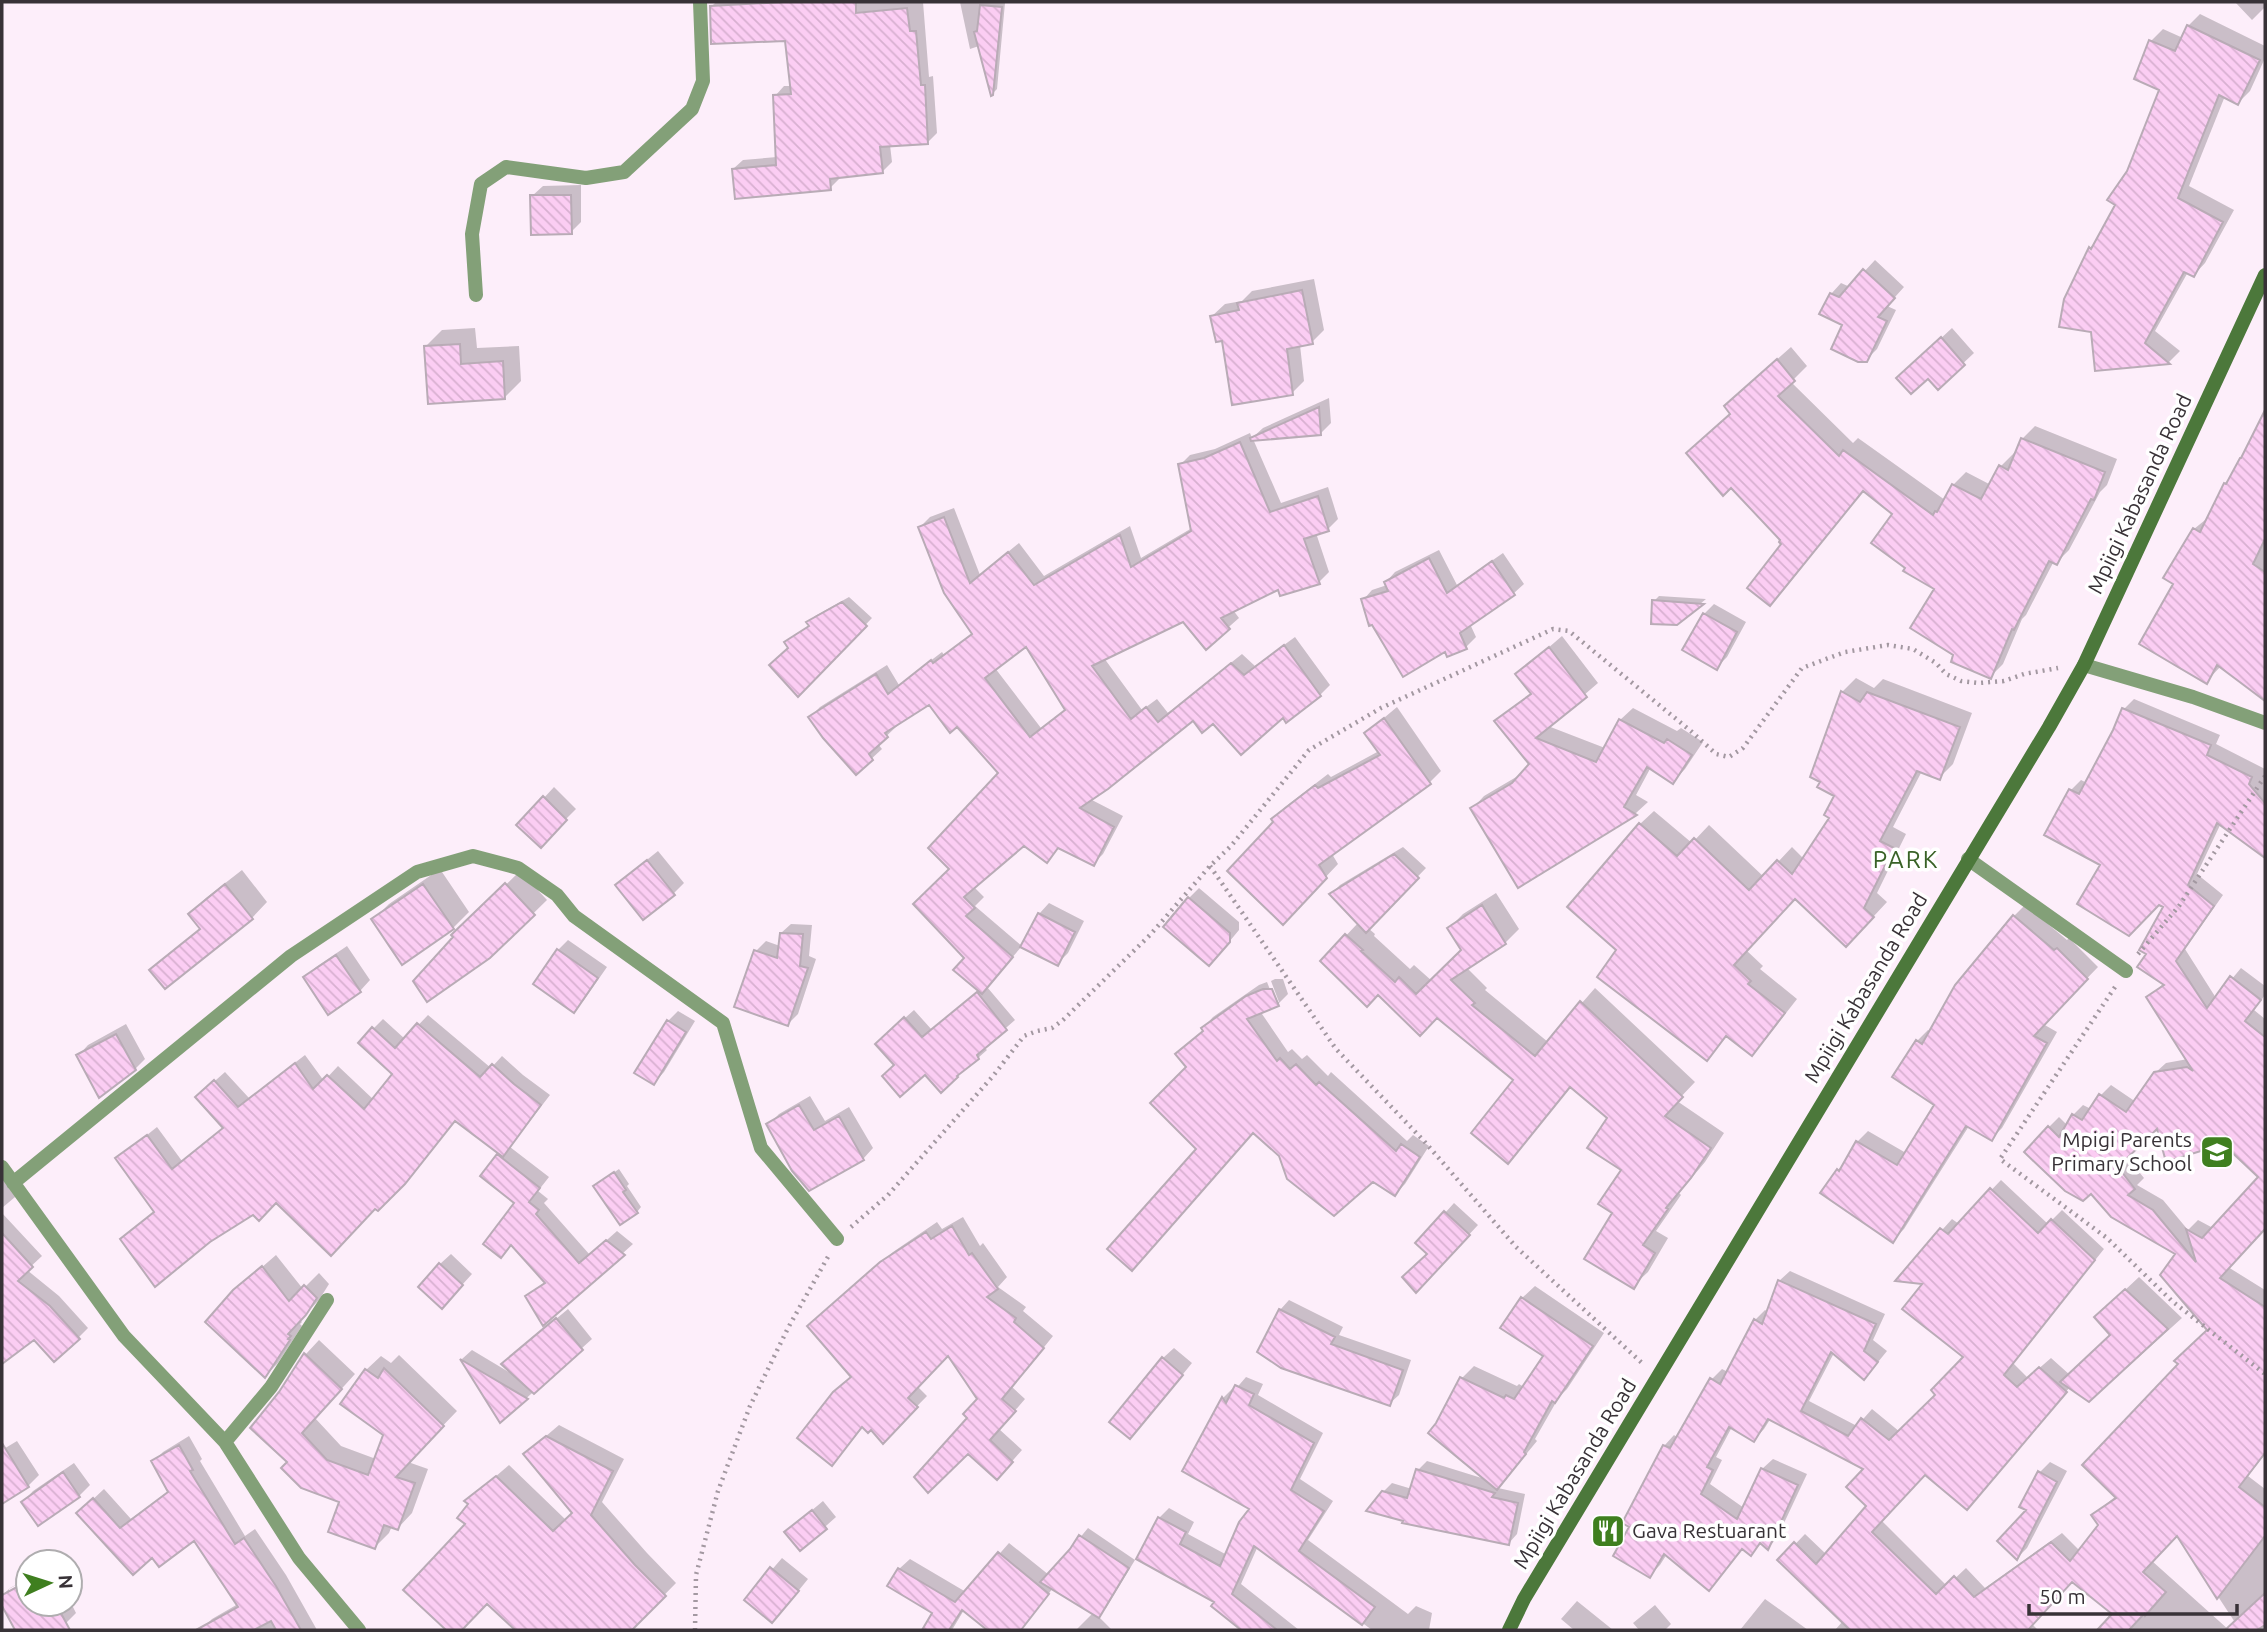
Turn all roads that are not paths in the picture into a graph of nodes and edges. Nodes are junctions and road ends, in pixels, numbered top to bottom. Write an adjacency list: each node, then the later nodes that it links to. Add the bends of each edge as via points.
1 (700, 2): 3 (street, via 703,81 692,109 624,172 586,178 506,167 481,184 472,234)
2 (2265, 275): 4 (main road, Mpiigi Kabasanda Road)
3 (475, 295)
4 (2084, 664): 5 (street); 6 (main road, Mpiigi Kabasanda Road)
5 (2265, 723)
6 (1968, 859): 7 (street); 14 (main road, Mpiigi Kabasanda Road)
7 (2126, 971)
8 (2, 1167): 9 (street)
9 (13, 1183): 10 (street, via 291,956 417,872 473,856 518,867 557,895 573,916 723,1023 761,1148); 12 (street, via 124,1336)
10 (837, 1239)
11 (327, 1300): 12 (street, via 271,1387)
12 (225, 1442): 13 (street, via 299,1559)
13 (359, 1630)
14 (1509, 1630)

